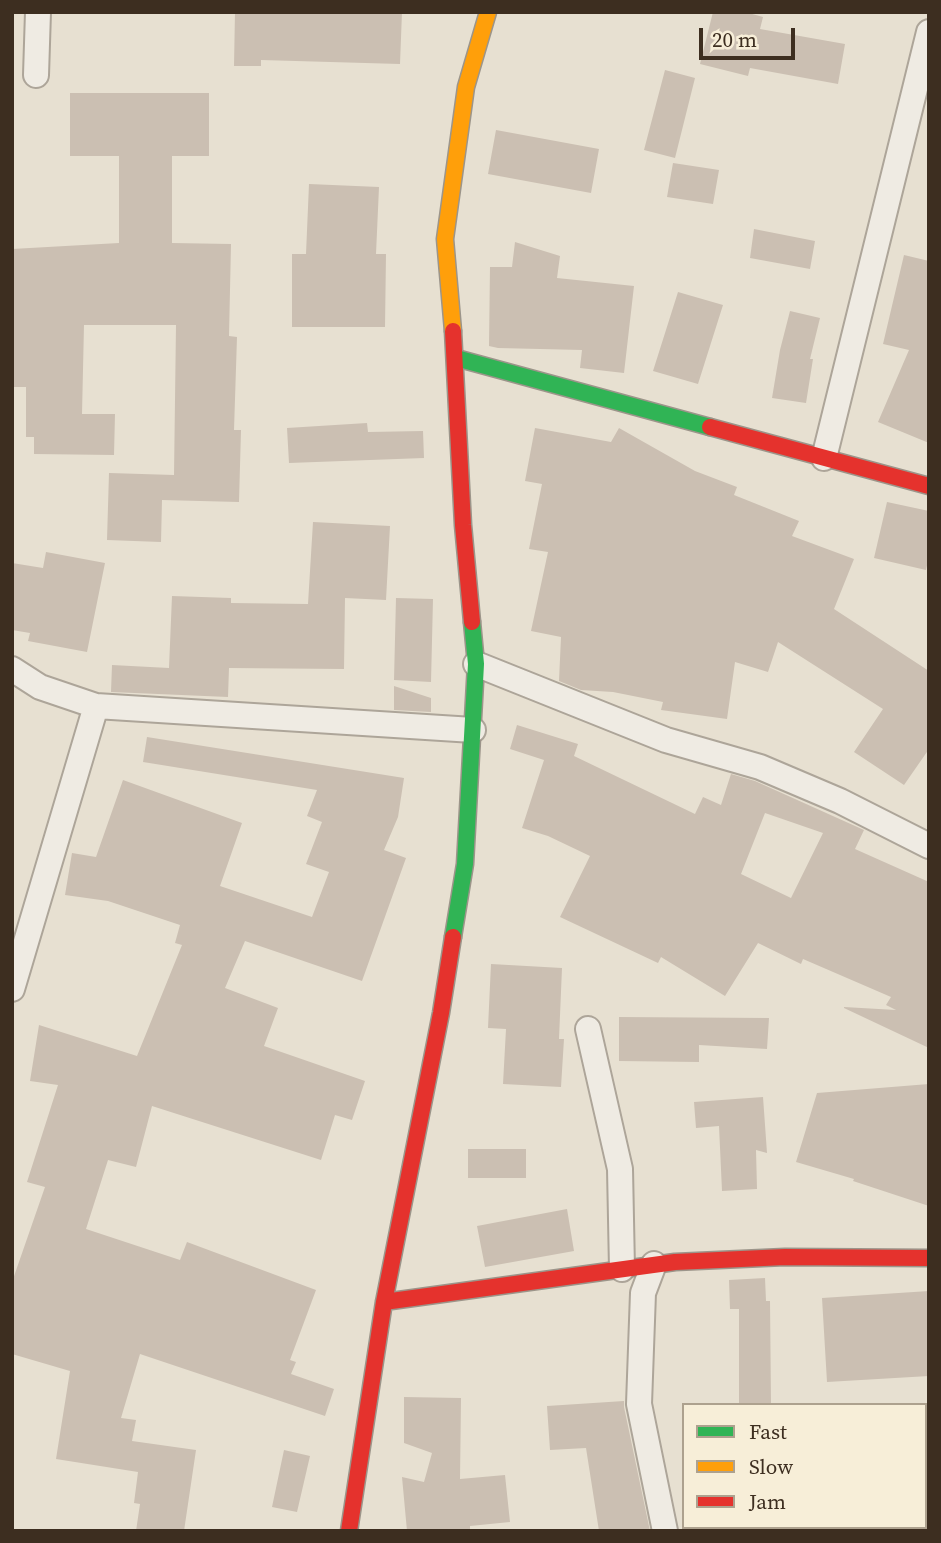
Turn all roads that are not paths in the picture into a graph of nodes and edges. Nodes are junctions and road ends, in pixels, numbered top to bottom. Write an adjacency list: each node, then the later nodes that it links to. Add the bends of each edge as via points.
1 (38, 12): 4 (street)
2 (488, 12): 5 (main road, via 466,87 445,239)
3 (929, 32): 6 (street)
4 (36, 75)
5 (456, 358): 6 (main road); 8 (main road, via 463,525)
6 (824, 458): 7 (main road)
7 (929, 486)
8 (476, 664): 11 (main road); 12 (street, via 666,740 760,767 840,800)
9 (12, 669): 10 (street, via 40,687)
10 (96, 706): 11 (street); 13 (street)
11 (473, 730): 18 (main road, via 463,878)
12 (929, 846)
13 (12, 989)
14 (588, 1029): 17 (street, via 620,1169)
15 (929, 1258): 16 (main road)
16 (654, 1264): 17 (main road); 20 (street, via 643,1293 639,1404)
17 (622, 1269): 18 (main road)
18 (384, 1302): 19 (main road)
19 (349, 1531)
20 (665, 1531)

